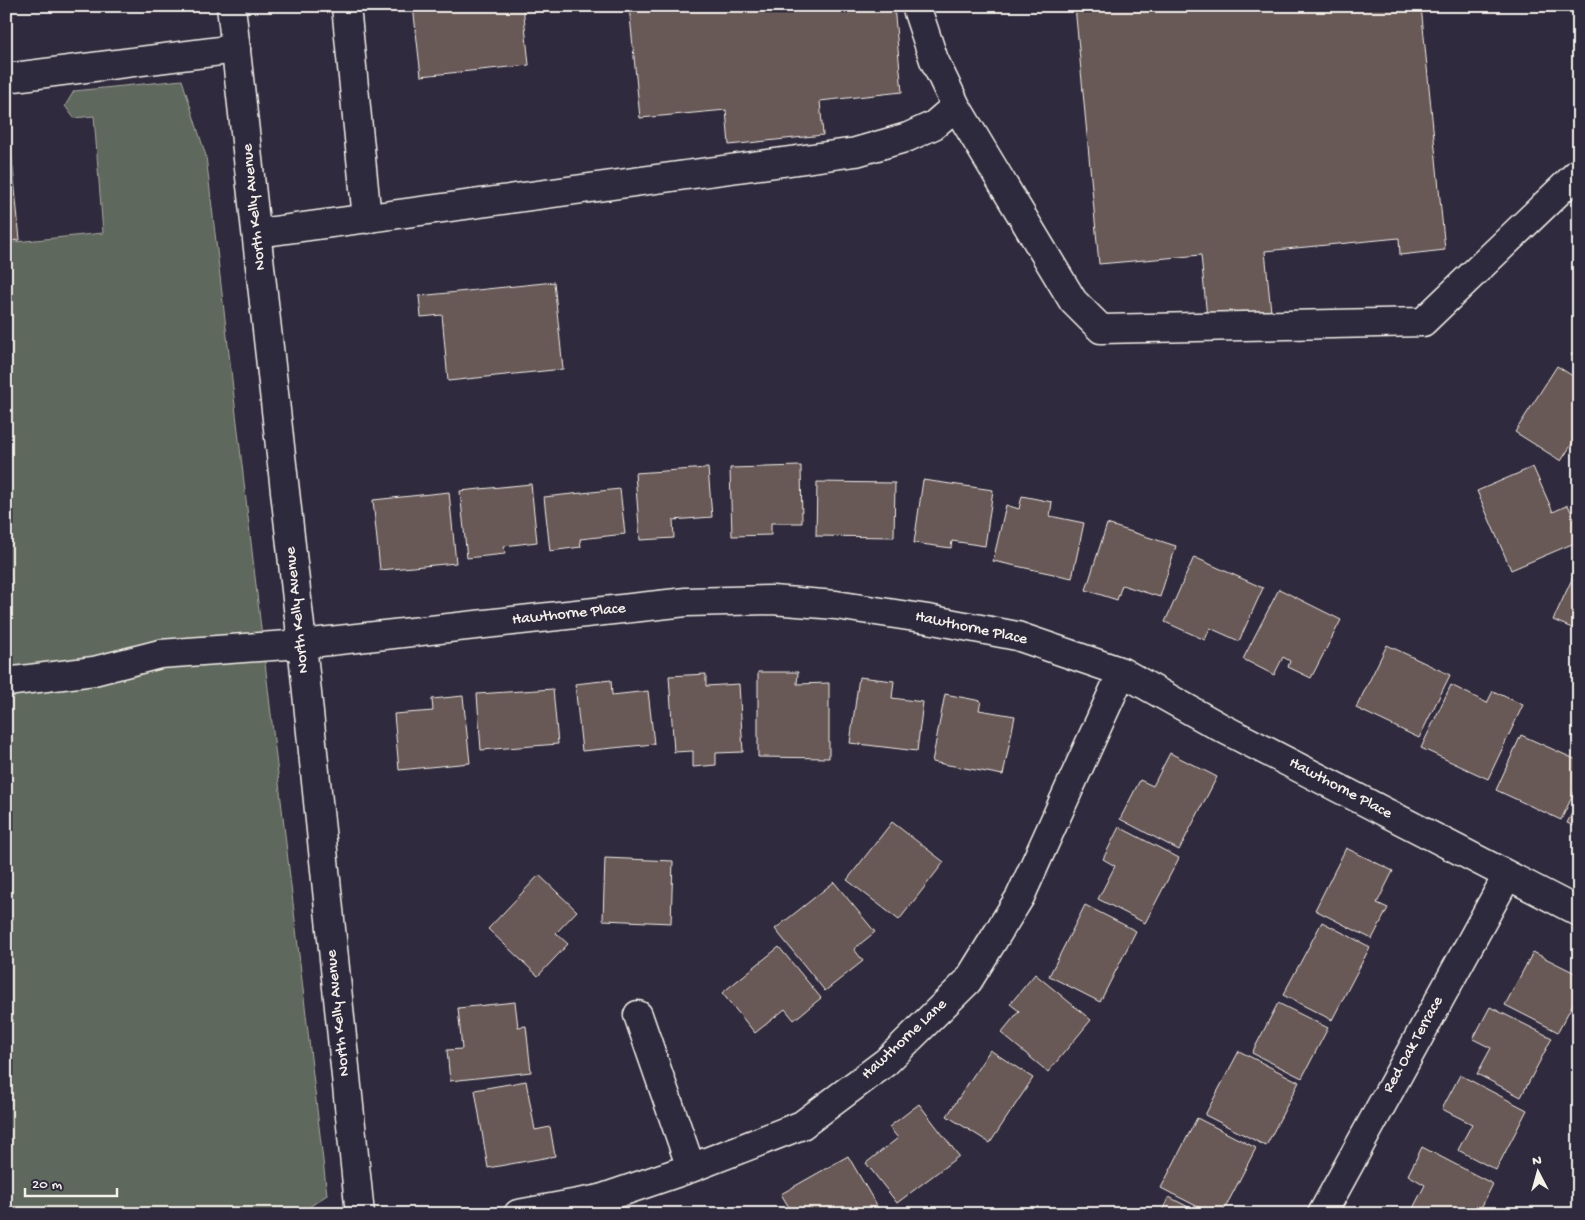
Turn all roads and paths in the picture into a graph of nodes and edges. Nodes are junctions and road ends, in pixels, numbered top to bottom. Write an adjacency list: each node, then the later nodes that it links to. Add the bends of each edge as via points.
1 (231, 6): 4 (street, North Kelly Avenue)
2 (346, 6): 8 (street)
3 (916, 6): 6 (street, via 934,60)
4 (236, 49): 5 (street); 9 (street, North Kelly Avenue)
5 (6, 78)
6 (956, 106): 7 (street, via 1073,301 1101,329 1424,322); 8 (street, via 934,125 908,137 856,152)
7 (1579, 172)
8 (368, 219): 9 (street)
9 (258, 233): 10 (street, North Kelly Avenue)
10 (302, 644): 11 (street, Hawthorne Place, via 686,602 772,600 836,605 1017,636); 12 (street, Hawthorne Place, via 160,654 94,671); 17 (street, North Kelly Avenue)
11 (1122, 672): 13 (street, Hawthorne Place, via 1220,727); 16 (street, Hawthorne Lane, via 1020,897 968,981 886,1062 802,1125)
12 (6, 682)
13 (1506, 876): 14 (street, Hawthorne Place); 19 (street, Red Oak Terrace)
14 (1579, 912)
15 (638, 1015): 16 (street)
16 (692, 1168): 18 (street, Hawthorne Lane, via 600,1199)
17 (360, 1214)
18 (518, 1214)
19 (1322, 1214)

